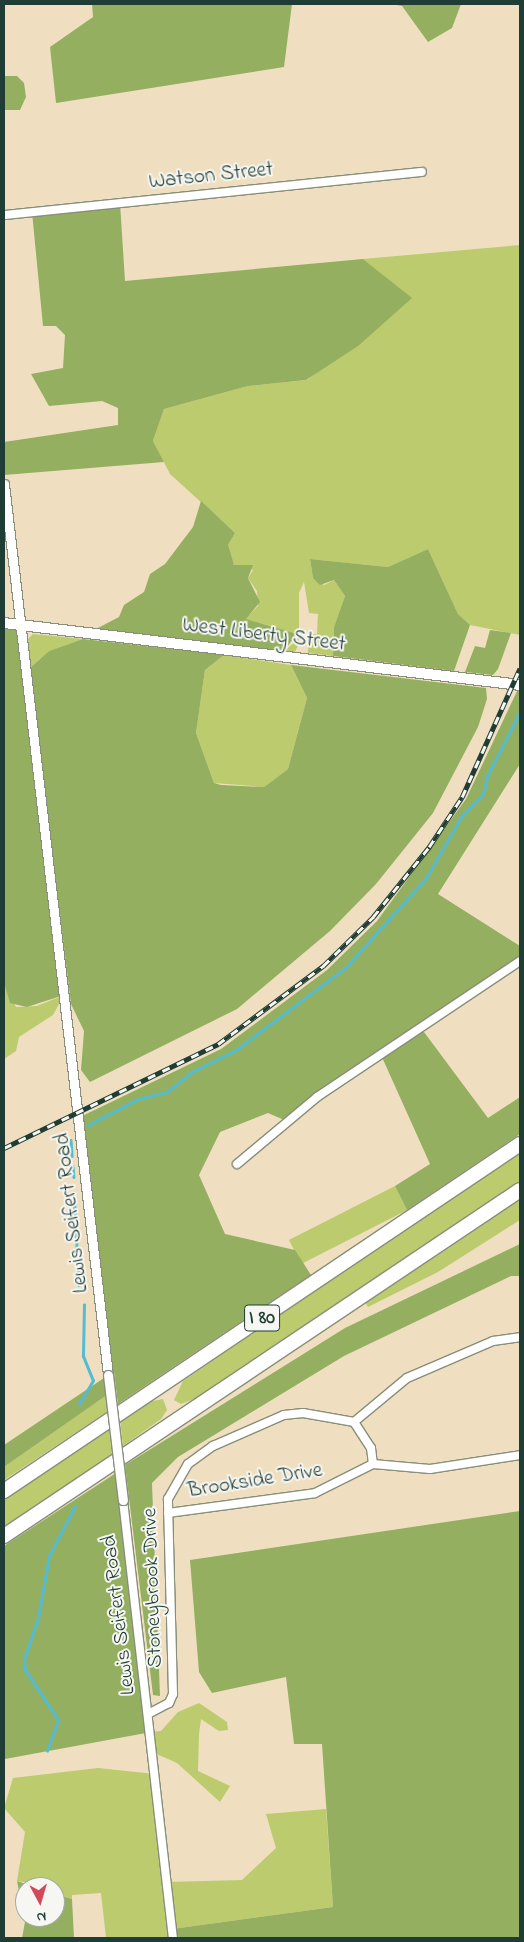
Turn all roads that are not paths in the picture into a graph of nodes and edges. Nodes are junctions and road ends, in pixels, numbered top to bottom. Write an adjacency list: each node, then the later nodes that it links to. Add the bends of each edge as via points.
1 (422, 172): 2 (street, Watson Street)
2 (4, 215)
3 (4, 484): 5 (street, Lewis Seifert Road)
4 (4, 623): 5 (main road, West Liberty Street)
5 (20, 625): 6 (main road, West Liberty Street); 16 (street, Lewis Seifert Road, bridge)
6 (520, 685)
7 (520, 961): 9 (street, via 317,1097)
8 (520, 1144): 15 (highway, I 80)
9 (237, 1164)
10 (520, 1190): 18 (highway, I 80)
11 (520, 1338): 12 (street, via 493,1340 407,1378)
12 (354, 1422): 14 (street, via 371,1448); 17 (street, Stoneybrook Drive, via 297,1413 245,1430 188,1464 171,1487)
13 (520, 1455): 14 (street, via 430,1469)
14 (373, 1464): 17 (street, Brookside Drive, via 315,1493)
15 (4, 1491)
16 (123, 1500): 19 (street, Lewis Seifert Road)
17 (168, 1513): 19 (street, Stoneybrook Drive, via 173,1694 169,1703)
18 (4, 1536)
19 (148, 1714): 20 (street, Lewis Seifert Road)
20 (173, 1938)

